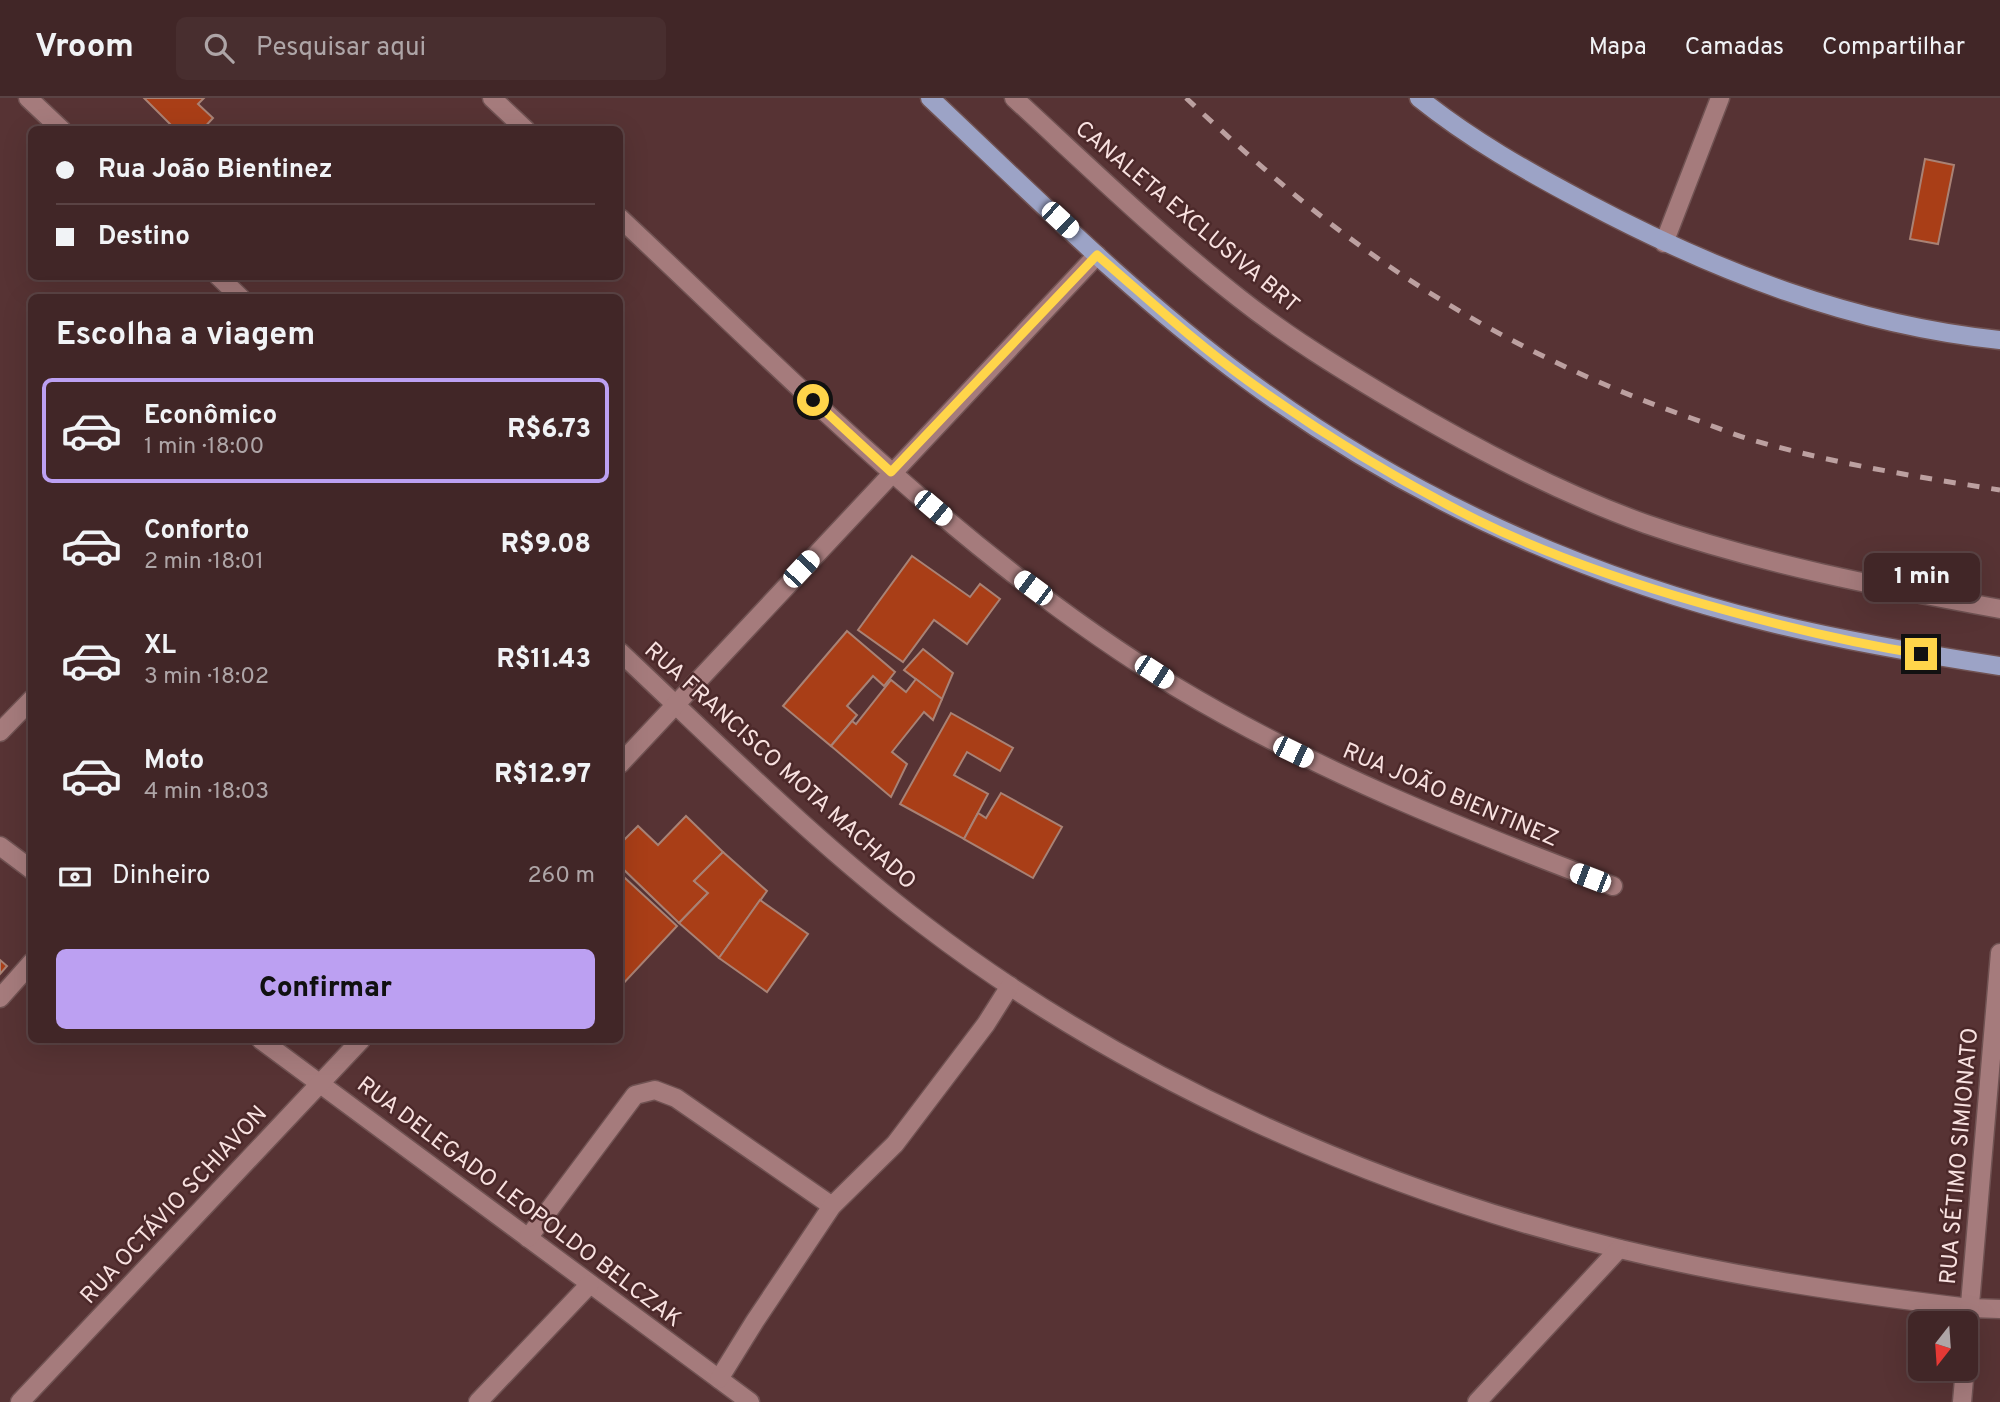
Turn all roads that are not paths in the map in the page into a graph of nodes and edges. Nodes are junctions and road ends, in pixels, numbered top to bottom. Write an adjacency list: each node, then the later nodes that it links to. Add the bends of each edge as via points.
1 (28, 98): 7 (street)
2 (492, 98): 8 (street)
3 (930, 98): 11 (main road)
4 (1014, 98): 16 (street, CANALETA EXCLUSIVA BRT, via 1240,298 1328,361 1440,429 1542,481 1646,524 1759,558)
5 (1419, 98): 10 (main road, via 1543,180)
6 (1720, 98): 10 (street)
7 (58, 126)
8 (522, 126)
9 (623, 221): 15 (street, RUA JOÃO BIENTINEZ)
10 (1664, 243): 14 (main road, via 1815,302 1894,323)
11 (1097, 255): 15 (street); 18 (main road, via 1247,380 1317,428 1478,520 1638,584 1767,622 1895,650)
12 (223, 280): 13 (street)
13 (237, 294)
14 (2000, 340)
15 (891, 472): 20 (street); 25 (street, RUA JOÃO BIENTINEZ, via 995,560 1089,630 1187,693 1269,740 1388,797)
16 (2000, 609)
17 (623, 655): 20 (street, RUA FRANCISCO MOTA MACHADO)
18 (2000, 666)
19 (28, 703): 21 (street)
20 (676, 704): 22 (street); 28 (street, RUA FRANCISCO MOTA MACHADO, via 857,873)
21 (0, 732)
22 (623, 761)
23 (0, 846): 24 (street)
24 (28, 867)
25 (1613, 886)
26 (2000, 953): 29 (street, RUA SÉTIMO SIMIONATO)
27 (28, 966): 30 (street)
28 (1010, 986): 34 (street, via 895,1144); 36 (street, RUA FRANCISCO MOTA MACHADO, via 1104,1043 1303,1143 1422,1189)
29 (1999, 987): 38 (street, RUA SÉTIMO SIMIONATO)
30 (0, 998)
31 (265, 1043): 33 (street, RUA DELEGADO LEOPOLDO BELCZAK)
32 (358, 1043): 33 (street, RUA OCTÁVIO SCHIAVON)
33 (320, 1083): 35 (street, RUA DELEGADO LEOPOLDO BELCZAK); 43 (street, RUA OCTÁVIO SCHIAVON)
34 (832, 1206): 35 (street, via 676,1098 655,1090 635,1095); 41 (street)
35 (528, 1238): 37 (street, RUA DELEGADO LEOPOLDO BELCZAK)
36 (1619, 1249): 38 (street, RUA FRANCISCO MOTA MACHADO, via 1773,1281); 46 (street)
37 (590, 1284): 41 (street, RUA DELEGADO LEOPOLDO BELCZAK); 44 (street)
38 (1970, 1308): 39 (street, RUA FRANCISCO MOTA MACHADO); 40 (street, RUA SÉTIMO SIMIONATO)
39 (2000, 1309)
40 (1970, 1311)
41 (719, 1379): 45 (street, RUA DELEGADO LEOPOLDO BELCZAK)
42 (1964, 1381): 47 (street)
43 (20, 1402)
44 (478, 1402)
45 (750, 1402)
46 (1477, 1402)
47 (1962, 1402)

